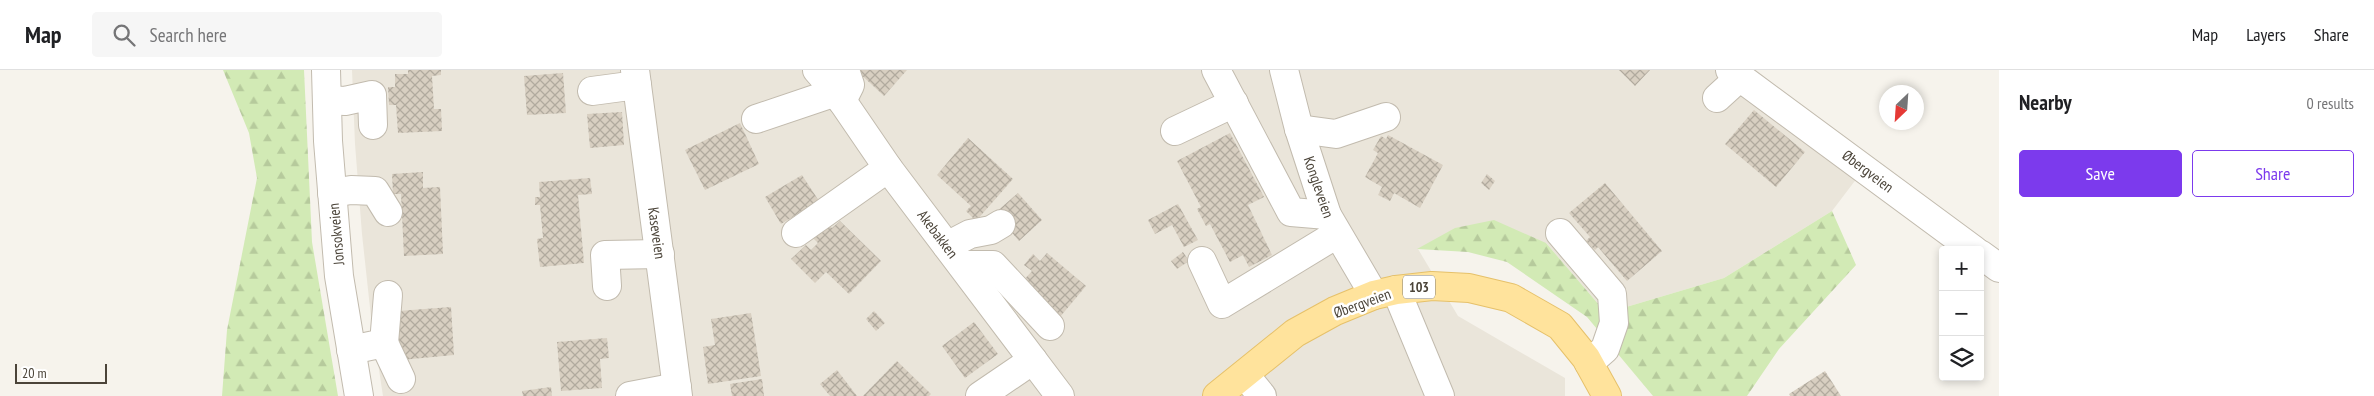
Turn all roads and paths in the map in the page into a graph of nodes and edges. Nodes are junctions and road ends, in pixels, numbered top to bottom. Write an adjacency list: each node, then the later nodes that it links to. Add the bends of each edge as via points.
1 (326, 70): 10 (street, Jonsokveien)
2 (817, 70): 7 (street, Akebakken)
3 (1216, 70): 11 (street)
4 (1284, 70): 15 (street, Kongleveien)
5 (1735, 73): 9 (street); 24 (street, Øbergveien)
6 (636, 78): 8 (street); 25 (street, Kaseveien)
7 (841, 88): 13 (street); 17 (street, Akebakken)
8 (592, 91)
9 (1718, 98)
10 (327, 100): 14 (street, via 345,101 372,95); 18 (street, Jonsokveien)
11 (1234, 103): 16 (street); 21 (street, via 1291,212)
12 (1386, 117): 15 (street, via 1336,134)
13 (756, 119)
14 (373, 125)
15 (1300, 129): 21 (street, Kongleveien)
16 (1175, 131)
17 (888, 168): 22 (street); 26 (street, Akebakken)
18 (332, 193): 19 (street, via 375,191); 35 (street, Jonsokveien, via 339,276)
19 (388, 212)
20 (1001, 224): 26 (street, via 991,230 970,234)
21 (1332, 224): 28 (street, via 1222,304); 31 (street, Kongleveien)
22 (796, 233)
23 (1560, 233): 37 (street, via 1612,294 1614,323 1605,349)
24 (1969, 246)
25 (660, 254): 30 (street, via 605,255); 40 (street, Kaseveien)
26 (954, 256): 33 (street, via 993,265); 36 (street, Akebakken)
27 (1984, 257): 29 (street)
28 (1202, 261)
29 (1999, 268)
30 (607, 286)
31 (1385, 293): 37 (main road, Øbergveien / 103, via 1432,286 1511,298 1560,326); 38 (main road, Øbergveien / 103, via 1335,311 1295,333); 47 (street, Kongleveien)
32 (388, 296): 34 (street)
33 (1050, 326)
34 (384, 343): 35 (street); 39 (street)
35 (351, 350): 41 (street, Jonsokveien)
36 (1034, 360): 43 (street); 44 (street, Akebakken)
37 (1589, 363): 48 (main road, Øbergveien / 103)
38 (1245, 375): 45 (main road, Øbergveien / 103); 46 (street)
39 (401, 379)
40 (678, 392): 42 (street)
41 (359, 396)
42 (630, 396)
43 (980, 396)
44 (1060, 396)
45 (1217, 396)
46 (1262, 396)
47 (1440, 396)
48 (1607, 396)

